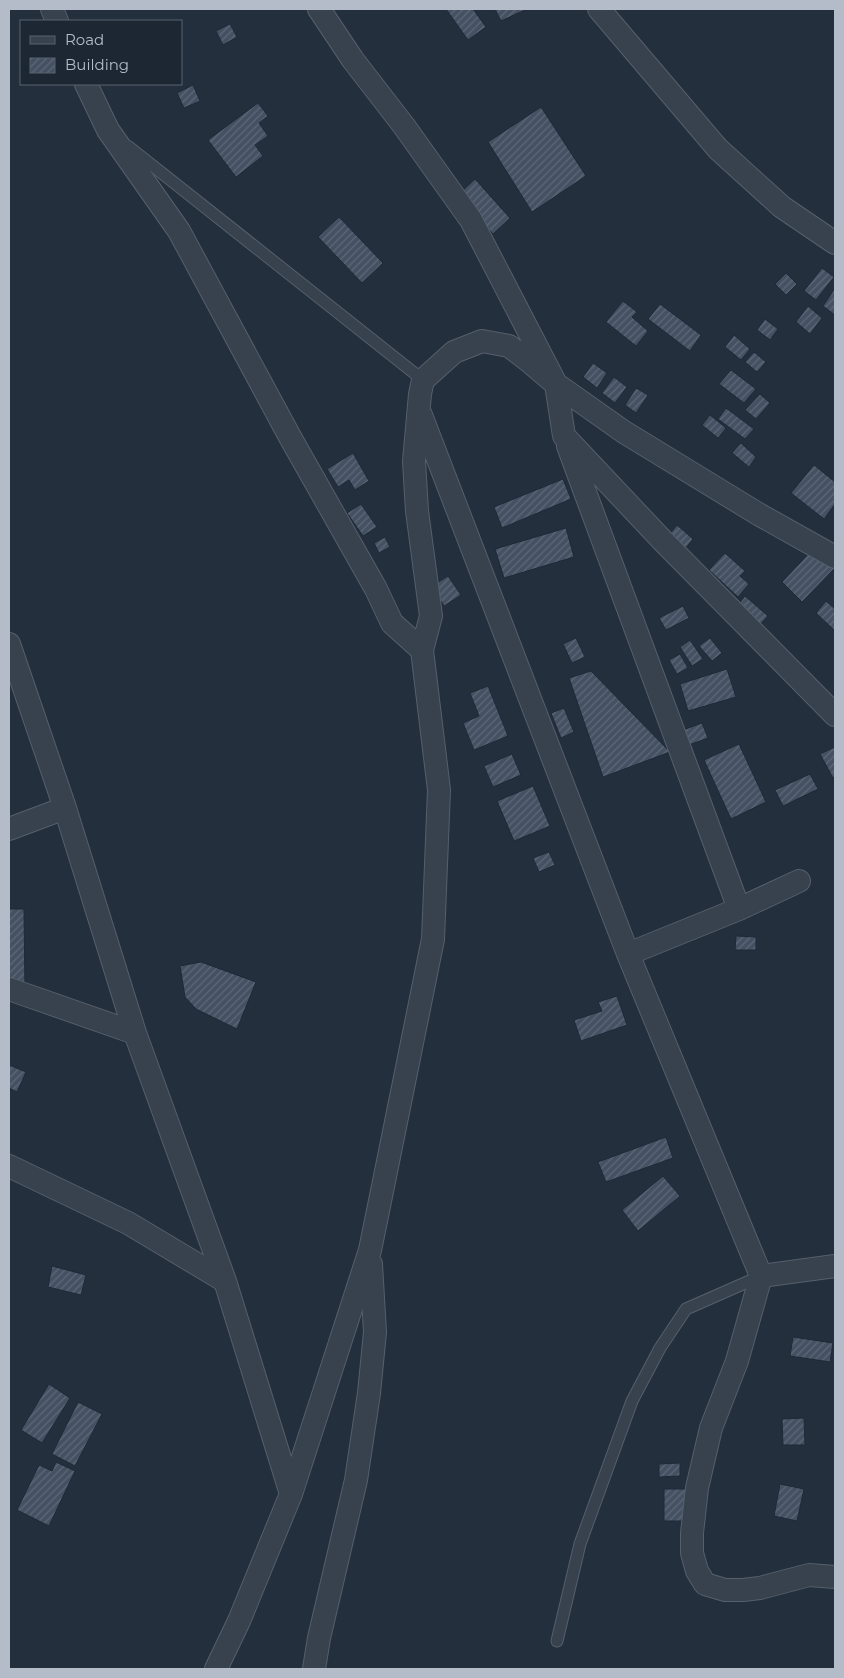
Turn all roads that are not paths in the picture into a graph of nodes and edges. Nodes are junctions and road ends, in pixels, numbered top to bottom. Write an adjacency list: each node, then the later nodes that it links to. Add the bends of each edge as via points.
1 (319, 9): 7 (street, via 472,220)
2 (599, 9): 5 (street, via 718,149 782,207)
3 (86, 85): 4 (street)
4 (108, 130): 6 (lane); 12 (street, via 179,231 392,623)
5 (835, 243)
6 (423, 380): 7 (street, via 454,352 482,341 508,346); 8 (street)
7 (556, 384): 9 (street); 10 (street, via 624,432)
8 (419, 409): 12 (street, via 414,461 431,616); 18 (street)
9 (564, 436): 13 (street); 17 (street)
10 (835, 557)
11 (9, 644): 14 (street)
12 (422, 650): 22 (street, via 440,790 433,939)
13 (835, 715)
14 (65, 808): 15 (street); 20 (street)
15 (9, 829)
16 (799, 880): 17 (street)
17 (739, 909): 18 (street)
18 (628, 954): 24 (street)
19 (9, 990): 20 (street)
20 (135, 1033): 25 (street)
21 (9, 1166): 25 (street, via 128,1223)
22 (370, 1250): 26 (street); 30 (street, via 375,1332 369,1393 356,1480)
23 (835, 1266): 24 (street)
24 (761, 1276): 27 (street, via 737,1361 711,1428 697,1488 692,1553 697,1572 705,1584 725,1590 760,1588 809,1574); 28 (lane, via 686,1309 660,1348 632,1401 580,1544)
25 (225, 1281): 26 (street)
26 (291, 1494): 29 (street)
27 (835, 1577)
28 (558, 1641)
29 (216, 1669)
30 (314, 1669)

